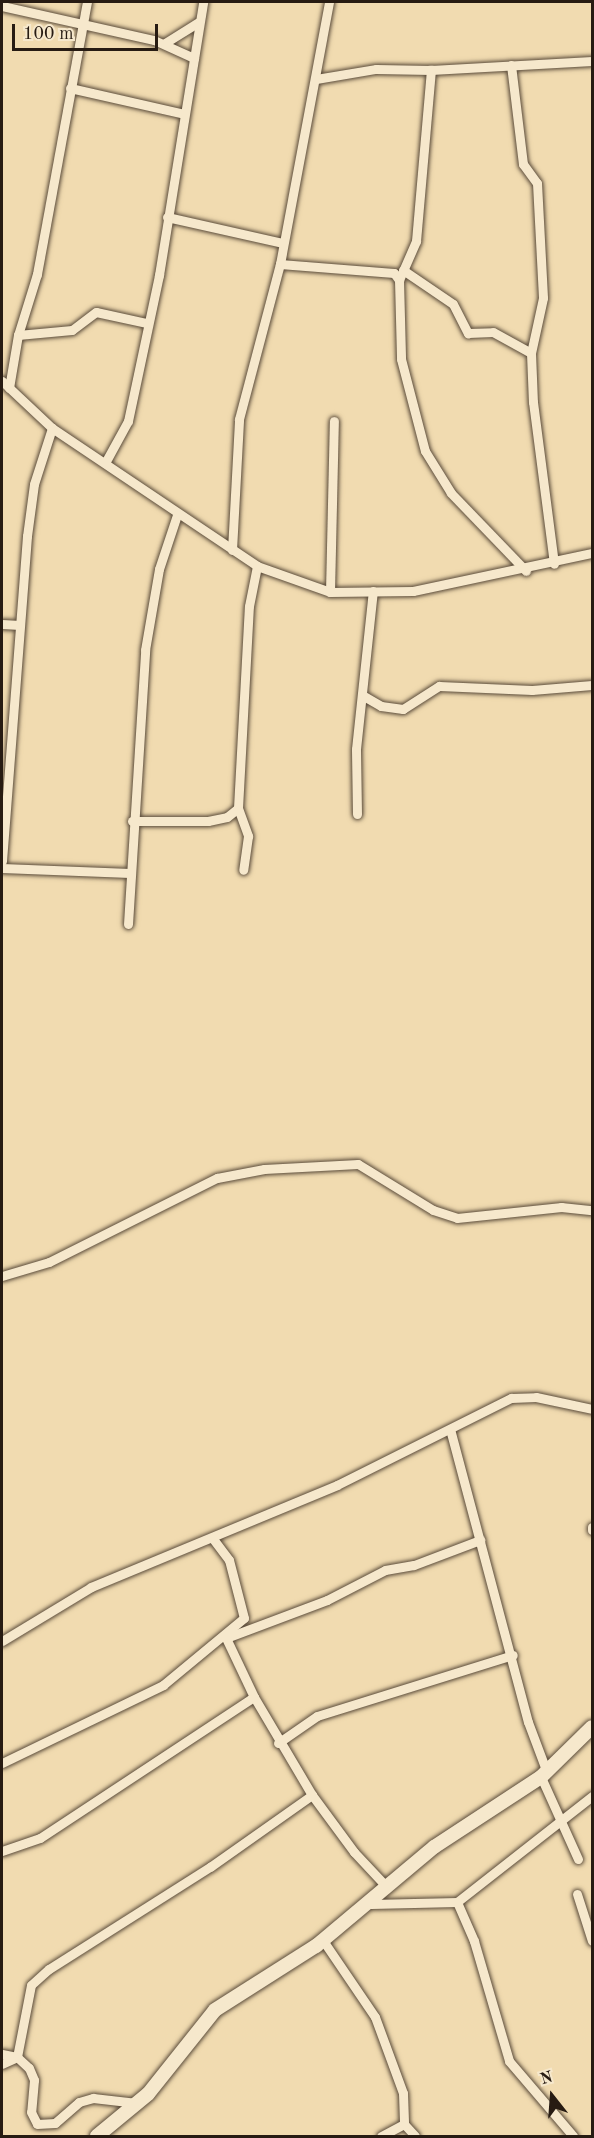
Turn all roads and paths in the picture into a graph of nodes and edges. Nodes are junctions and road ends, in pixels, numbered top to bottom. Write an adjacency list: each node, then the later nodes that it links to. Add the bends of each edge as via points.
1 (87, 2): 6 (street)
2 (203, 2): 5 (street)
3 (328, 2): 12 (street)
4 (2, 6): 6 (street)
5 (198, 22): 7 (street); 8 (street)
6 (84, 23): 7 (street); 13 (street)
7 (165, 43): 8 (street)
8 (194, 58): 14 (street)
9 (592, 61): 10 (street)
10 (511, 64): 11 (street); 22 (street, via 523,164 537,183 543,298)
11 (431, 70): 12 (street, via 376,69); 18 (street, via 416,241)
12 (316, 78): 16 (street)
13 (70, 88): 14 (street); 21 (street, via 37,274)
14 (184, 114): 15 (street)
15 (167, 217): 16 (street); 20 (street, via 159,275)
16 (282, 243): 17 (street)
17 (280, 264): 19 (street, via 295,268 387,270); 28 (street, via 239,419)
18 (403, 270): 19 (street); 22 (street, via 453,304 468,333 494,332)
19 (399, 280): 32 (street, via 401,359 425,451 451,493)
20 (146, 323): 21 (street, via 96,312 72,330); 26 (street, via 128,421)
21 (18, 335): 23 (street)
22 (531, 353): 30 (street, via 543,502)
23 (5, 385): 25 (street)
24 (334, 421): 34 (street)
25 (52, 429): 26 (street); 36 (street, via 34,484)
26 (105, 463): 27 (street)
27 (177, 515): 28 (street); 43 (street, via 159,569 145,650)
28 (232, 550): 31 (street)
29 (592, 553): 30 (street)
30 (554, 564): 32 (street)
31 (256, 566): 34 (street); 41 (street, via 249,606)
32 (526, 570): 33 (street, via 413,591)
33 (373, 591): 34 (street); 38 (street)
34 (330, 592)
35 (2, 624): 36 (street)
36 (20, 626): 40 (street)
37 (592, 686): 38 (street, via 532,690 439,686 403,709 381,706)
38 (362, 695): 42 (street)
39 (2, 737): 40 (street)
40 (13, 738): 44 (street)
41 (238, 808): 43 (street, via 227,817 208,821); 46 (street, via 248,836)
42 (357, 814)
43 (132, 821): 47 (street)
44 (2, 861)
45 (2, 868): 47 (street)
46 (243, 870)
47 (130, 873): 48 (street)
48 (128, 924)
49 (592, 1210): 50 (street, via 561,1208 456,1218 433,1210 358,1164 264,1169 217,1178 49,1262)
50 (2, 1276)
51 (592, 1409): 52 (street, via 521,1396)
52 (450, 1429): 53 (street); 54 (street)
53 (213, 1539): 55 (street, via 229,1560 244,1618); 56 (street, via 169,1552 91,1587)
54 (480, 1540): 55 (street, via 414,1565 384,1570 327,1600); 57 (street)
55 (226, 1638): 58 (street); 61 (street, via 163,1685)
56 (2, 1641)
57 (513, 1655): 60 (street, via 317,1716); 62 (street)
58 (254, 1697): 60 (street); 66 (street, via 40,1839)
59 (592, 1727): 62 (street)
60 (278, 1743): 63 (street)
61 (2, 1763)
62 (543, 1774): 65 (street); 68 (street)
63 (312, 1795): 68 (street, via 366,1867); 75 (street, via 210,1867 49,1969 31,1985)
64 (592, 1796): 65 (street)
65 (560, 1821): 67 (street); 70 (street)
66 (2, 1851)
67 (578, 1859)
68 (385, 1885): 71 (street)
69 (577, 1894): 73 (street)
70 (457, 1902): 71 (street); 82 (street, via 474,1941 509,2061)
71 (371, 1904): 72 (street)
72 (322, 1939): 77 (street, via 215,2010); 78 (street, via 375,2017 403,2093)
73 (592, 1941)
74 (2, 2054): 75 (street)
75 (17, 2057): 76 (street); 77 (street, via 34,2080 31,2112 37,2124 55,2123 79,2102 93,2098)
76 (2, 2064)
77 (137, 2103): 79 (street)
78 (404, 2124): 80 (street); 81 (street)
79 (97, 2136)
80 (381, 2136)
81 (416, 2136)
82 (573, 2136)

